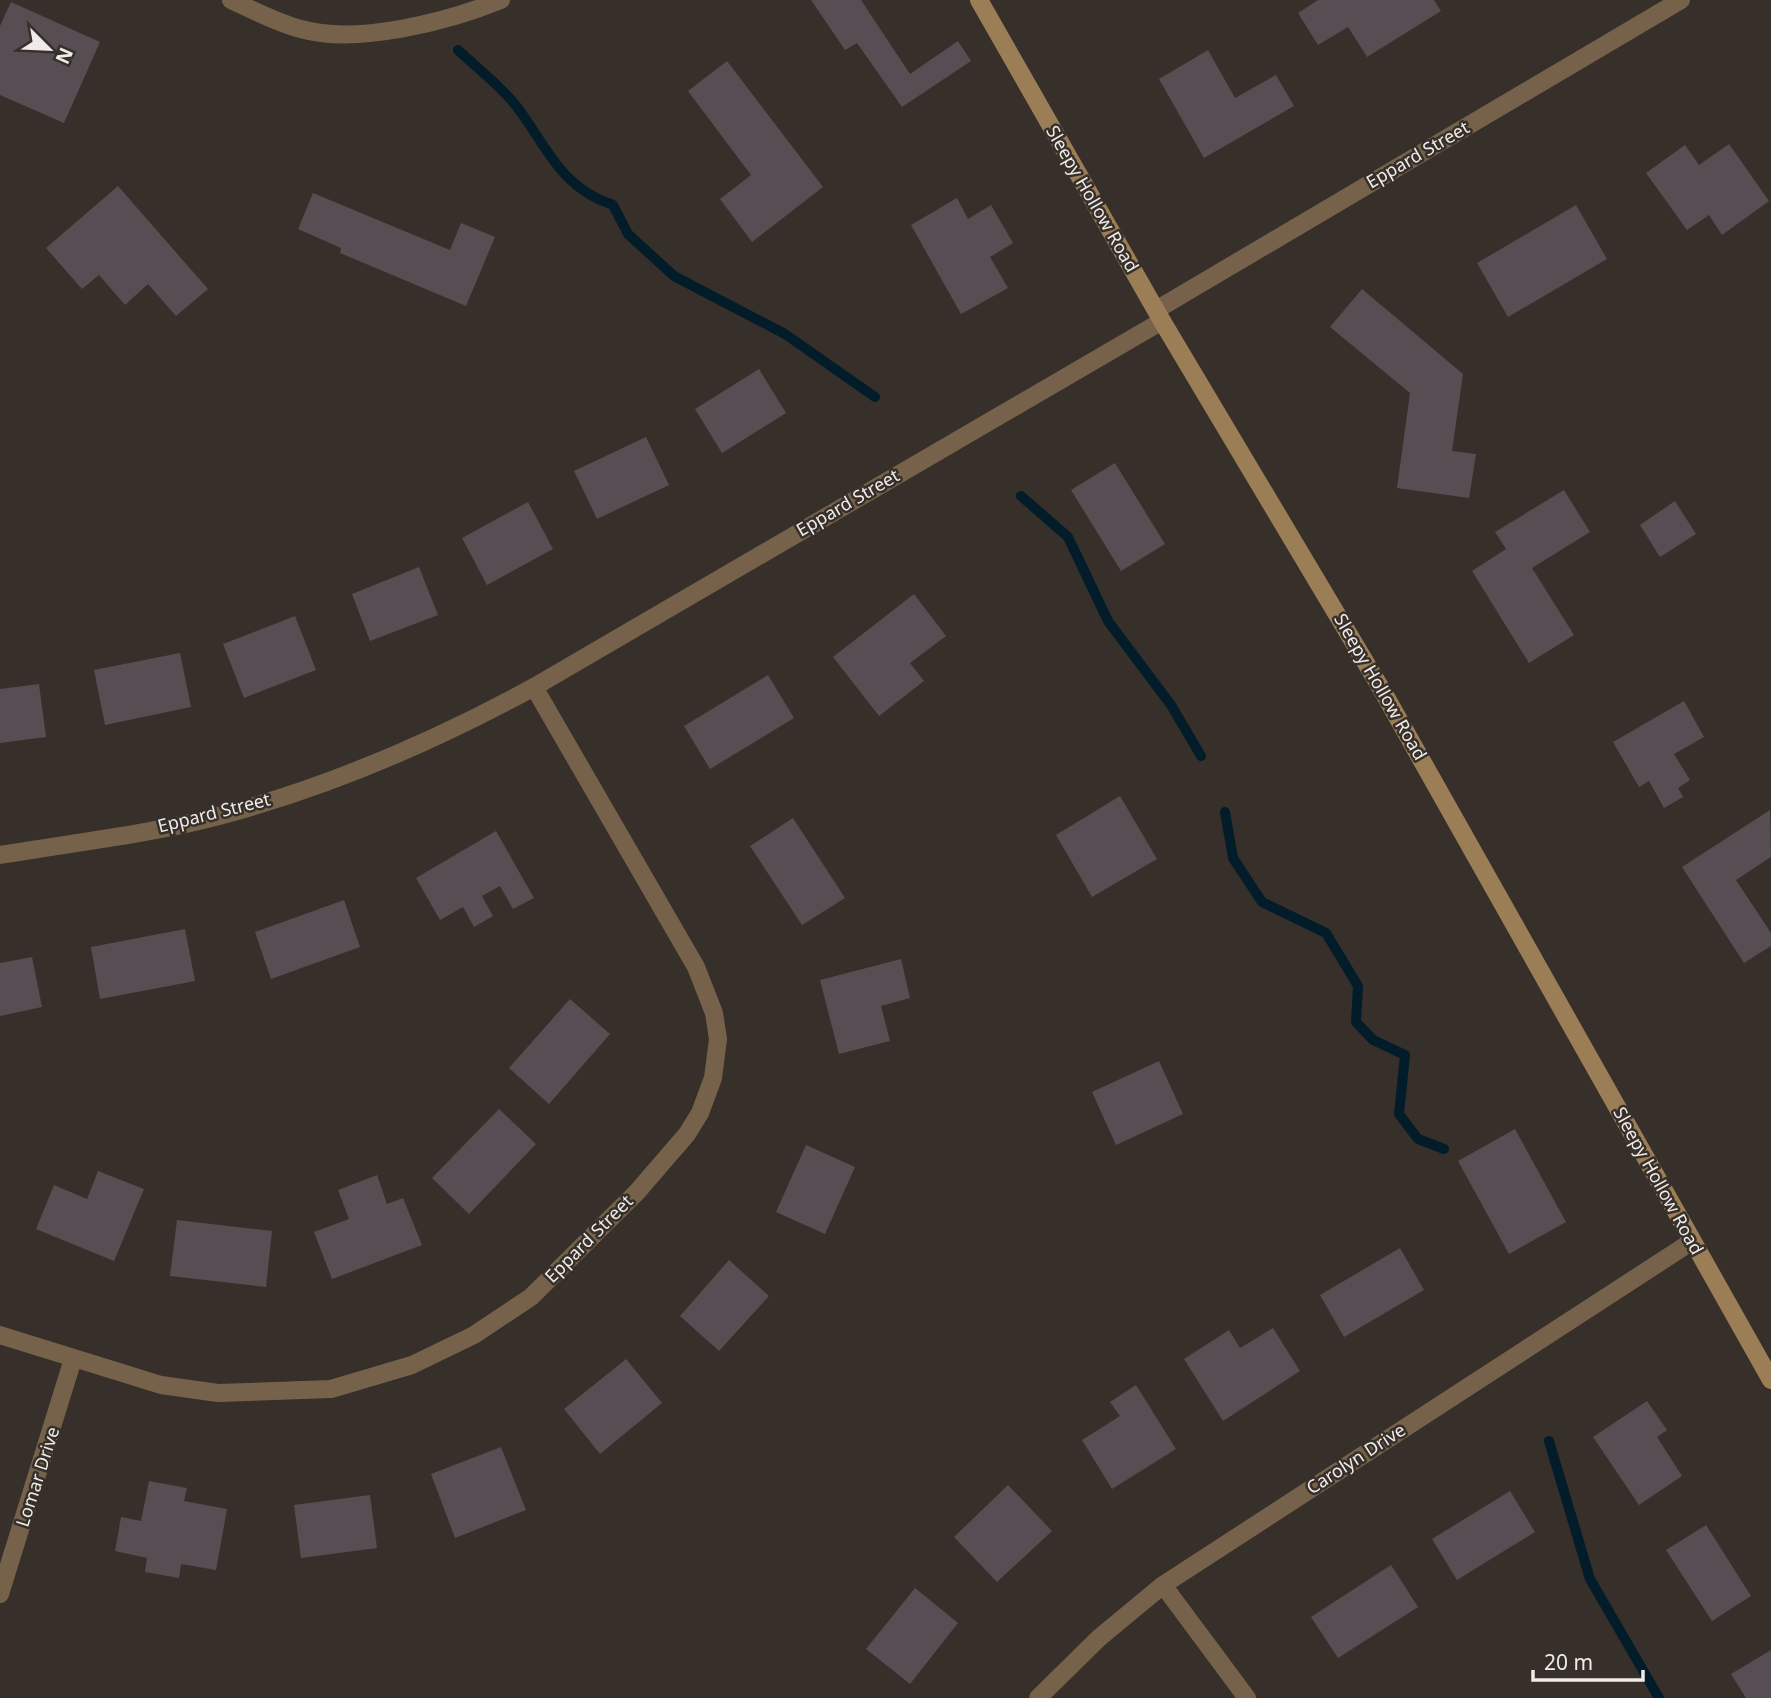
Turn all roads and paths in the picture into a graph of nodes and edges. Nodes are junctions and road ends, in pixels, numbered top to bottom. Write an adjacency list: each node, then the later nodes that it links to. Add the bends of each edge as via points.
1 (231, 0): 2 (street, via 300,29 338,36 375,34)
2 (501, 0)
3 (979, 0): 5 (main road, Sleepy Hollow Road)
4 (1681, 0): 5 (street, Eppard Street)
5 (1159, 316): 6 (street, Eppard Street); 8 (main road, Sleepy Hollow Road, via 1382,690)
6 (534, 687): 7 (street, Eppard Street, via 464,725 303,790 213,817); 10 (street, Eppard Street, via 696,967 714,1013 718,1039 713,1078 687,1134 637,1192 531,1297 474,1335 412,1365 331,1390 218,1393 161,1385)
7 (0, 855)
8 (1691, 1242): 11 (main road, Sleepy Hollow Road); 12 (street, Carolyn Drive)
9 (0, 1335): 10 (street, Eppard Street)
10 (73, 1359): 13 (street, Lomar Drive)
11 (1771, 1380)
12 (1163, 1585): 14 (street, Carolyn Drive, via 1099,1638); 15 (street)
13 (0, 1594)
14 (1038, 1698)
15 (1247, 1698)

